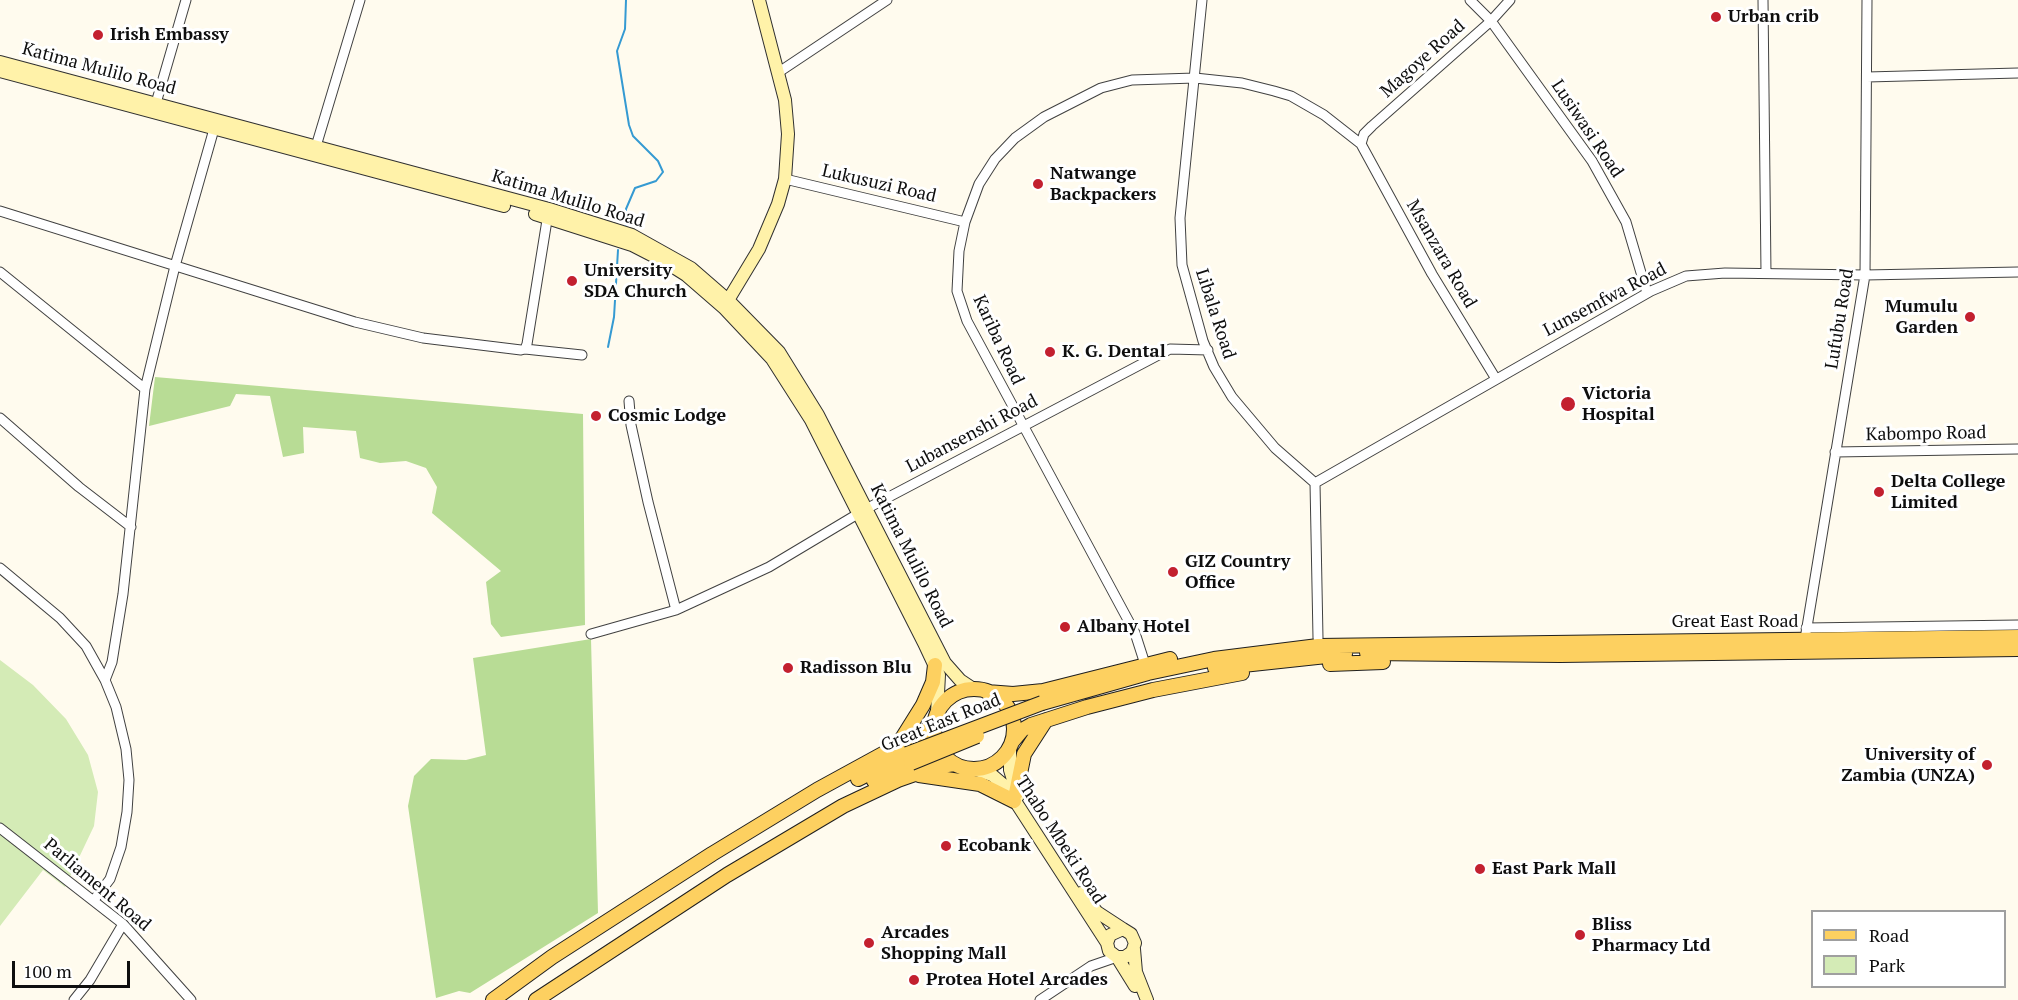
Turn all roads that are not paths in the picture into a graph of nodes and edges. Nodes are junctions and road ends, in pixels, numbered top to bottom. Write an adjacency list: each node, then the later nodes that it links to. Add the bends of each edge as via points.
1 (186, 0): 17 (street)
2 (360, 0): 20 (street)
3 (759, 0): 13 (main road)
4 (887, 0): 13 (street)
5 (1202, 0): 16 (street, Libala Road)
6 (1470, 0): 10 (street, Lusiwasi Road)
7 (1510, 0): 10 (street, Magoye Road)
8 (1763, 0): 28 (street)
9 (1867, 0): 15 (street, Lufubu Road)
10 (1491, 21): 19 (street, Magoye Road, via 1372,126); 30 (street, Lusiwasi Road, via 1592,161 1626,222)
11 (0, 62): 17 (main road, Katima Mulilo Road)
12 (0, 71): 17 (main road, Katima Mulilo Road)
13 (780, 72): 21 (main road, via 788,134)
14 (2018, 73): 15 (street)
15 (1867, 77): 29 (street, Lufubu Road)
16 (1195, 78): 19 (street, Kariba Road, via 1242,83 1291,96); 24 (street, Kariba Road, via 1117,83 1044,117 995,159 979,184); 33 (street, Libala Road, via 1180,248 1185,282)
17 (155, 106): 18 (main road, Katima Mulilo Road)
18 (215, 124): 20 (main road, Katima Mulilo Road); 25 (street)
19 (1361, 144): 35 (street, Msanzara Road, via 1432,274)
20 (315, 150): 23 (main road, Katima Mulilo Road)
21 (785, 179): 24 (street, Lukusuzi Road); 31 (main road, via 770,228)
22 (0, 211): 25 (street)
23 (548, 213): 31 (main road, Katima Mulilo Road, via 632,235 691,268); 32 (street)
24 (965, 222): 39 (street, Kariba Road, via 957,291 967,321)
25 (174, 266): 32 (street, via 355,322 423,338); 36 (street)
26 (0, 272): 36 (street)
27 (2018, 272): 29 (street, Lunsemfwa Road)
28 (1766, 273): 29 (street, Lunsemfwa Road); 30 (street, Lunsemfwa Road, via 1686,276)
29 (1865, 275): 41 (street, Lufubu Road)
30 (1647, 293): 35 (street, Lunsemfwa Road)
31 (726, 304): 43 (main road, Katima Mulilo Road, via 768,339 800,383)
32 (525, 349): 34 (street)
33 (1208, 350): 39 (street, Lubansenshi Road, via 1170,348); 42 (street, Libala Road, via 1220,377 1250,421)
34 (582, 355)
35 (1496, 378): 42 (street, Lunsemfwa Road)
36 (145, 389): 44 (street)
37 (629, 401): 46 (street, via 648,502)
38 (0, 418): 44 (street)
39 (1023, 426): 43 (street, Lubansenshi Road); 54 (street, Kariba Road, via 1135,633)
40 (2018, 449): 41 (street, Kabompo Road)
41 (1835, 452): 49 (street, Lufubu Road)
42 (1315, 483): 51 (street)
43 (862, 512): 46 (street, Lubansenshi Road, via 769,567); 55 (main road, Katima Mulilo Road); 57 (main road, Katima Mulilo Road, via 945,663 960,680)
44 (131, 527): 56 (street, via 121,606)
45 (0, 568): 56 (street, via 60,618 86,646)
46 (676, 610): 48 (street, Lubansenshi Road)
47 (2018, 626): 49 (street)
48 (591, 634)
49 (1805, 634): 50 (main road, Great East Road); 52 (main road, Great East Road)
50 (2018, 637)
51 (1318, 638): 52 (main road, Great East Road, via 1420,637); 54 (main road, Great East Road)
52 (1452, 648): 53 (main road, Great East Road); 58 (main road, Great East Road, via 1259,662 1150,682)
53 (2018, 649)
54 (1145, 664): 57 (main road, Great East Road, via 1043,691)
55 (935, 665): 59 (main road, Katima Mulilo Road, via 940,683); 61 (main road)
56 (105, 680): 66 (street, via 126,749 129,780 121,847 110,879)
57 (981, 691): 59 (main road, via 962,691 950,698); 60 (main road, via 999,699 1008,709 1013,722)
58 (1044, 711): 60 (main road, Great East Road); 61 (main road, Great East Road, bridge); 64 (main road, via 1028,746)
59 (936, 719): 61 (main road, Great East Road); 62 (main road, via 938,748)
60 (1011, 745): 63 (main road, via 994,764); 64 (main road, Thabo Mbeki Road)
61 (907, 760): 62 (main road, Great East Road); 64 (main road); 75 (main road, Great East Road, via 817,790 552,957); 76 (main road, Great East Road, via 821,798 725,855); 77 (main road, Great East Road, via 728,863); 78 (main road, Great East Road, via 843,806 726,874)
62 (954, 764): 63 (main road)
63 (973, 769): 64 (main road, Thabo Mbeki Road, via 999,780)
64 (1015, 797): 68 (main road, Thabo Mbeki Road, via 1085,900); 69 (main road, Thabo Mbeki Road)
65 (0, 828): 66 (street, Parliament Road)
66 (94, 900): 67 (street, Parliament Road)
67 (123, 924): 73 (street); 74 (street, Parliament Road)
68 (1123, 929): 69 (main road, via 1110,934); 70 (main road, Thabo Mbeki Road, via 1134,938)
69 (1107, 945): 71 (main road, Thabo Mbeki Road); 72 (street)
70 (1134, 949): 71 (main road, via 1125,957); 80 (main road, Thabo Mbeki Road)
71 (1117, 957): 72 (street); 80 (main road, Thabo Mbeki Road)
72 (1091, 966): 79 (street)
73 (74, 1000)
74 (191, 1000)
75 (493, 1000)
76 (502, 1000)
77 (525, 1000)
78 (536, 1000)
79 (1040, 1000)
80 (1145, 1000)

